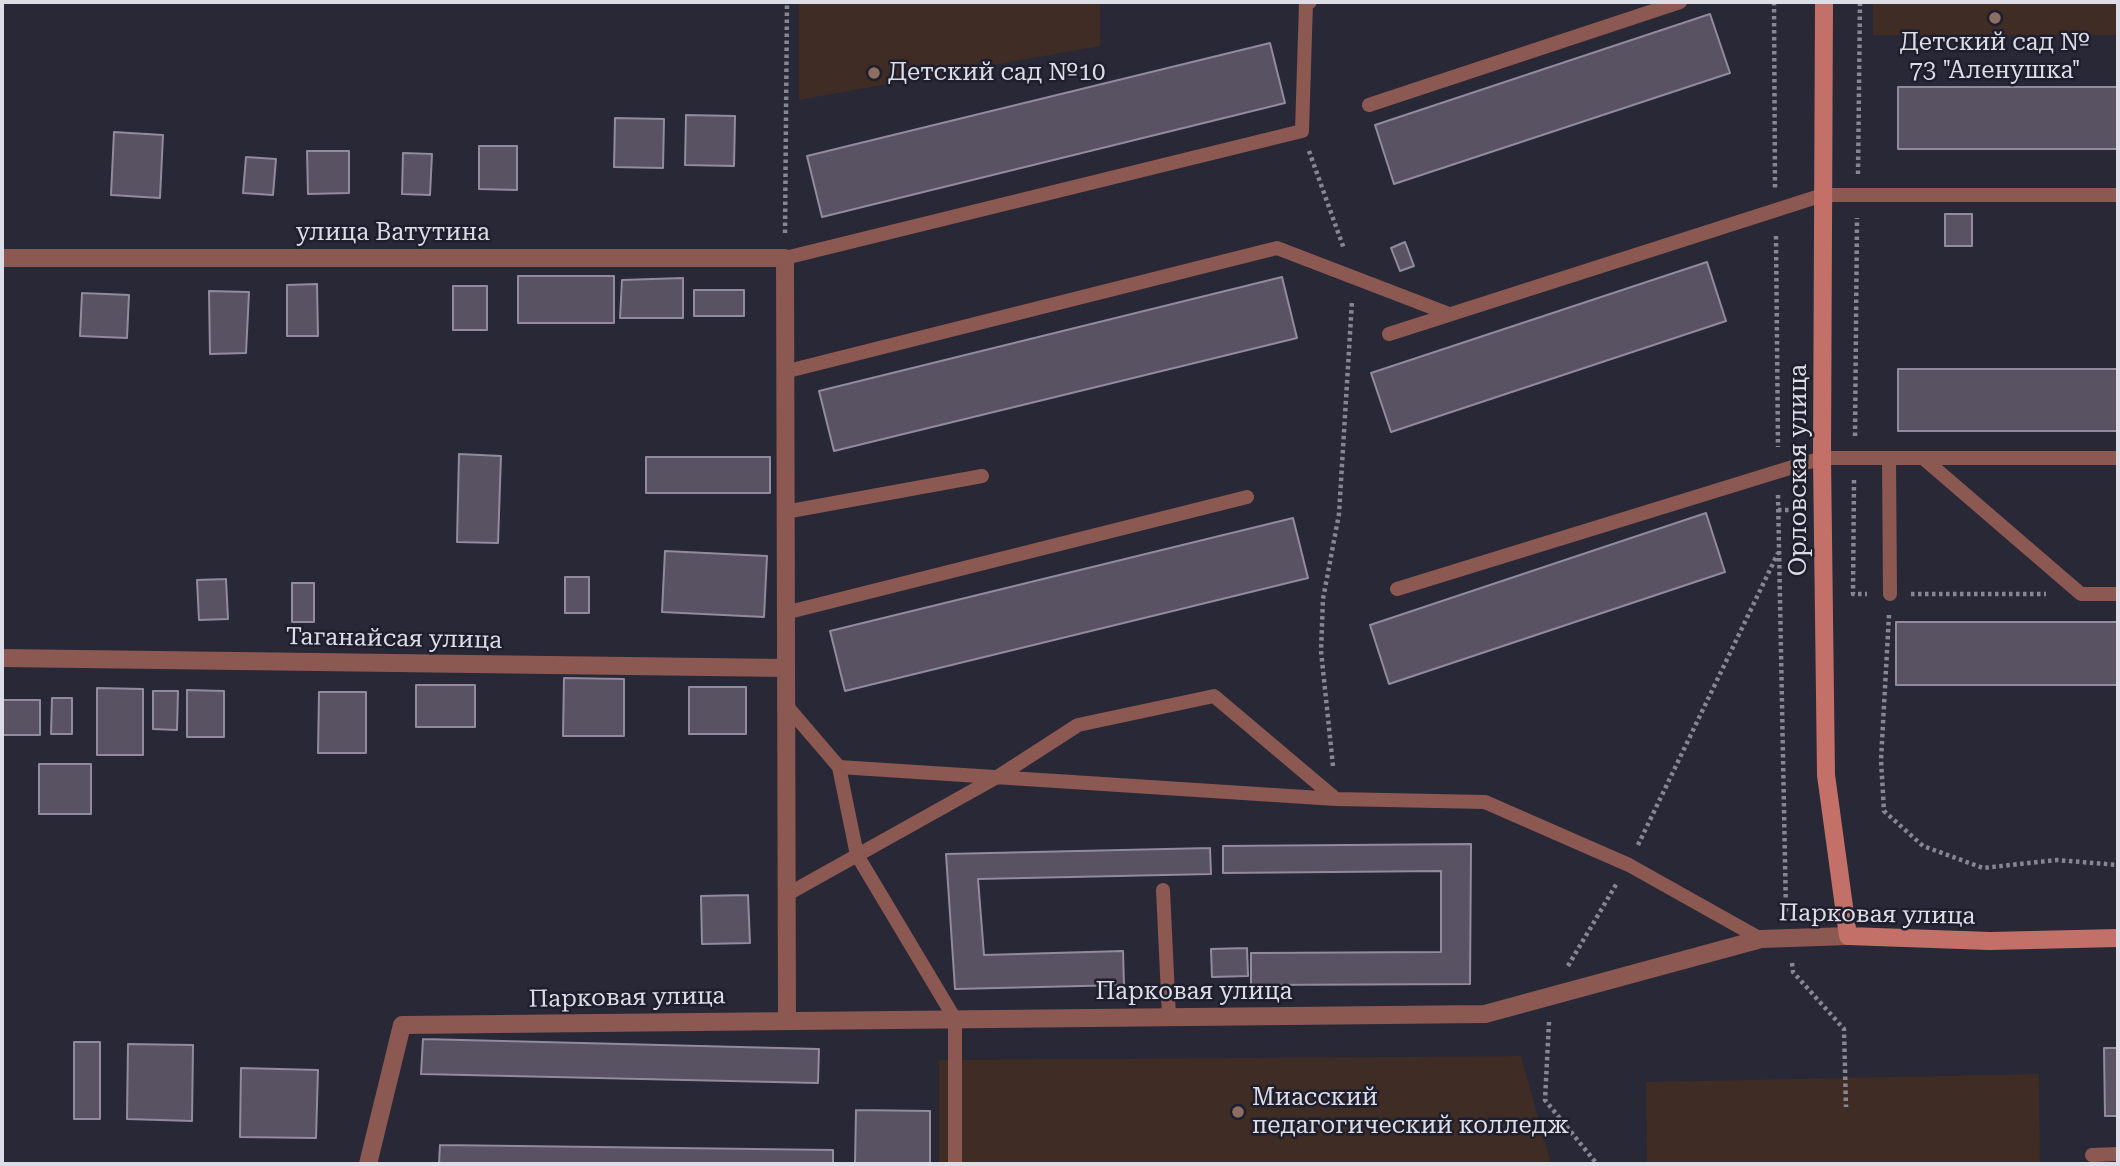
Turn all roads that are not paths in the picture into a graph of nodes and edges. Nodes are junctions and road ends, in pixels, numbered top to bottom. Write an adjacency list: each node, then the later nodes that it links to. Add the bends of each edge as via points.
1 (1310, 2): 8 (lane, via 1306,3 1302,131)
2 (1680, 2): 4 (lane)
3 (1824, 2): 5 (street, Орловская улица)
4 (1368, 105)
5 (1823, 195): 6 (lane); 9 (lane); 12 (street, Орловская улица)
6 (2118, 195)
7 (2, 258): 8 (street, улица Ватутина)
8 (785, 258): 11 (street)
9 (1449, 314): 10 (lane); 11 (lane, via 1277,248)
10 (1389, 334)
11 (784, 372): 18 (street)
12 (1822, 458): 13 (lane); 19 (lane); 32 (street, Орловская улица, via 1826,775)
13 (1889, 458): 14 (lane); 20 (lane)
14 (1923, 458): 15 (lane); 21 (lane, via 2081,594)
15 (2118, 458)
16 (982, 476): 18 (lane)
17 (1247, 497): 22 (lane)
18 (785, 512): 22 (street)
19 (1397, 589)
20 (1890, 594)
21 (2118, 594)
22 (785, 612): 24 (street)
23 (2, 658): 24 (street, Таганайсая улица)
24 (785, 668): 25 (street)
25 (785, 704): 26 (lane); 31 (street)
26 (839, 767): 27 (lane); 29 (lane)
27 (999, 776): 28 (lane); 28 (lane, via 1078,725 1213,696); 29 (lane)
28 (1336, 799): 34 (lane, via 1485,803 1629,865)
29 (857, 855): 31 (lane); 36 (lane)
30 (1163, 890): 35 (lane)
31 (786, 895): 37 (street)
32 (1848, 936): 33 (street, Парковая улица, via 1990,941); 34 (street, Парковая улица)
33 (2118, 938)
34 (1761, 939): 35 (street, Парковая улица, via 1485,1014)
35 (1169, 1016): 36 (street, Парковая улица)
36 (955, 1019): 37 (street, Парковая улица); 41 (lane)
37 (787, 1021): 40 (street, Парковая улица, via 402,1025)
38 (2118, 1154): 39 (lane)
39 (2092, 1155)
40 (369, 1164)
41 (955, 1164)

